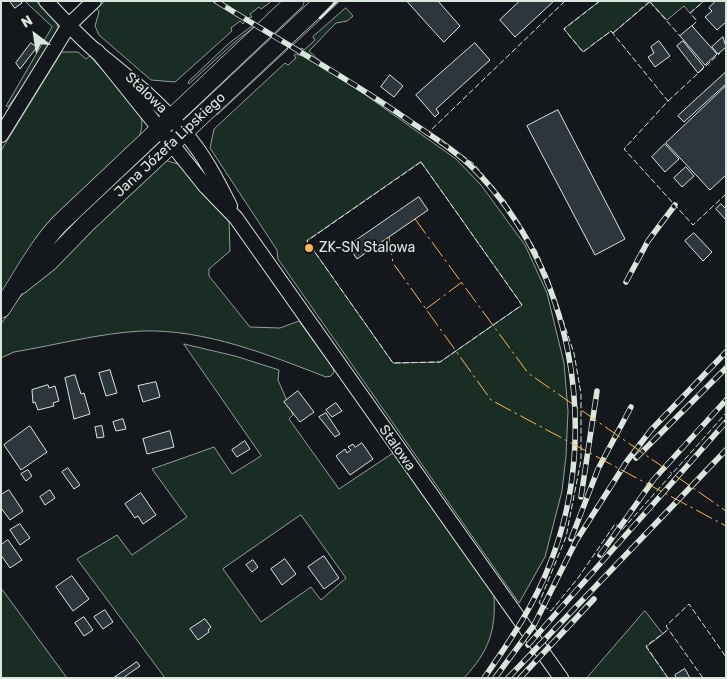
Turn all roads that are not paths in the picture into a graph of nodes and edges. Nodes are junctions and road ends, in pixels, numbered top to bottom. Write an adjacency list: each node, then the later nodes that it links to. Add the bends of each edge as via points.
1 (46, 1): 5 (street, Stalowa)
2 (295, 1): 8 (main road, Jana Józefa Lipskiego)
3 (324, 1): 10 (main road, Jana Józefa Lipskiego)
4 (90, 5): 5 (street, via 70,13); 6 (street); 7 (street, via 83,24)
5 (56, 12): 6 (street, Stalowa)
6 (69, 25): 7 (street, Stalowa); 9 (street)
7 (86, 42): 8 (street, Stalowa)
8 (165, 123): 10 (street, Stalowa); 11 (main road, Jana Józefa Lipskiego, via 50,234 28,264)
9 (1, 135)
10 (178, 137): 11 (main road, Jana Józefa Lipskiego, via 49,262); 13 (street, Stalowa, via 206,187 236,218)
11 (16, 289): 12 (main road, Jana Józefa Lipskiego)
12 (1, 309)
13 (561, 678)

